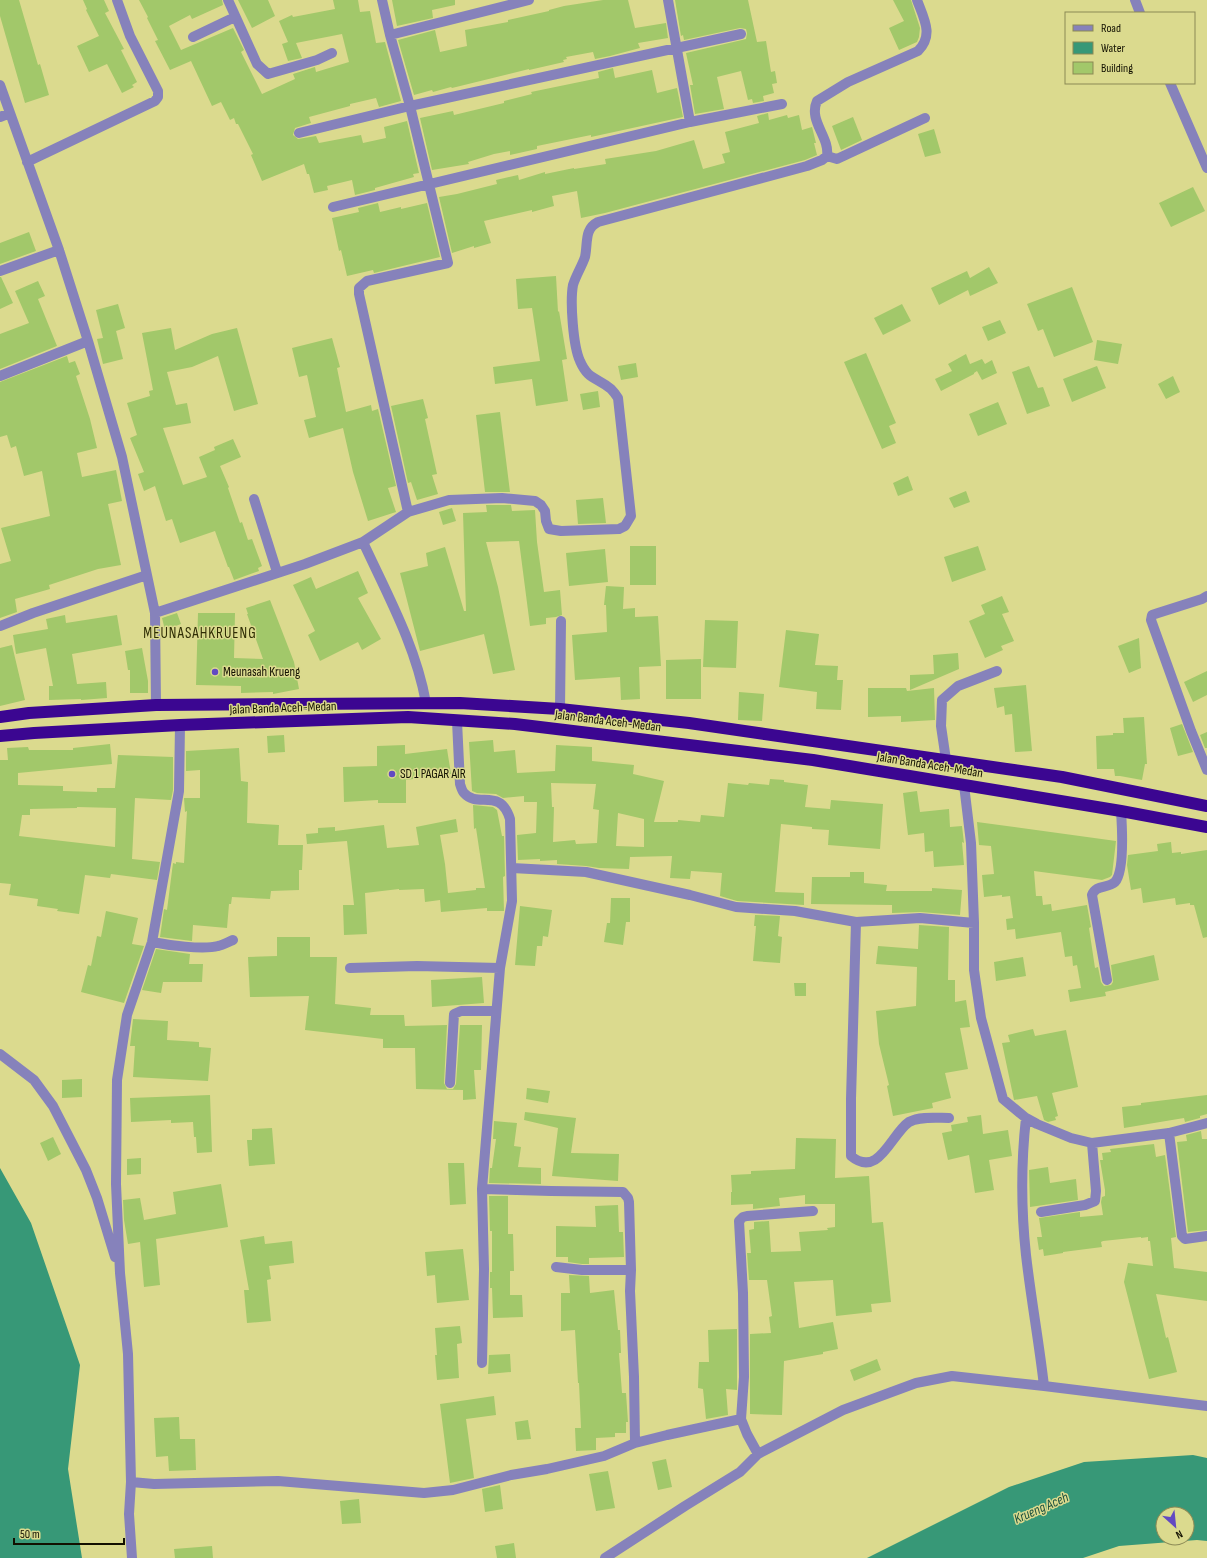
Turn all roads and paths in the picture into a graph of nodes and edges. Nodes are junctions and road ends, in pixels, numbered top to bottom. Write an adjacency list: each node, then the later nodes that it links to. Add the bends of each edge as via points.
1 (117, 0): 25 (street, via 130,36 158,91 158,97 155,101)
2 (228, 0): 9 (street)
3 (382, 0): 11 (street)
4 (529, 0): 11 (street)
5 (668, 0): 13 (street)
6 (917, 0): 24 (street, via 926,25 927,36 924,45 918,51 848,82 817,101 814,113 828,150)
7 (1135, 0): 8 (street)
8 (1140, 12)
9 (235, 17): 12 (street); 14 (street, via 257,64 268,74)
10 (741, 34): 13 (street)
11 (390, 35): 18 (street)
12 (193, 37)
13 (677, 48): 18 (street); 22 (street)
14 (332, 53)
15 (0, 84): 19 (street)
16 (1170, 84): 26 (street)
17 (782, 104): 22 (street)
18 (410, 106): 23 (street); 27 (street)
19 (10, 113): 20 (street); 25 (street)
20 (0, 117)
21 (925, 118): 24 (street, via 837,158)
22 (690, 122): 27 (street)
23 (299, 133)
24 (827, 156): 34 (street, via 807,166 598,222 588,231 584,258 573,286 574,336 580,362 589,376 611,389 618,398 631,516 625,526 620,529 549,529 545,511 535,501 502,498 449,500)
25 (27, 162): 29 (street)
26 (1207, 168)
27 (428, 184): 28 (street); 34 (street, via 448,263 367,281 360,288 359,294)
28 (333, 207)
29 (58, 250): 30 (street); 31 (street)
30 (0, 271)
31 (88, 341): 32 (street); 37 (street, via 122,458)
32 (0, 376)
33 (254, 499): 36 (street)
34 (408, 512): 35 (street)
35 (363, 542): 36 (street); 43 (street, via 411,647 422,680)
36 (277, 572): 39 (street)
37 (147, 576): 39 (street); 41 (street)
38 (1207, 596): 51 (street, via 1152,615 1151,620)
39 (156, 613): 44 (street)
40 (561, 621): 45 (street)
41 (0, 626)
42 (997, 671): 50 (street, via 958,686 942,700 941,726)
43 (426, 703): 44 (highway, Jalan Banda Aceh-Medan); 45 (highway, Jalan Banda Aceh-Medan)
44 (156, 705): 46 (highway, Jalan Banda Aceh-Medan, via 29,712)
45 (560, 709): 50 (highway, Jalan Banda Aceh-Medan, via 689,723)
46 (0, 717)
47 (457, 721): 48 (highway, Jalan Banda Aceh-Medan, via 408,717); 52 (highway, Jalan Banda Aceh-Medan, via 522,725 813,760); 56 (street, via 460,784 464,793 472,798 499,802 506,808 510,819)
48 (180, 726): 49 (highway, Jalan Banda Aceh-Medan); 60 (street, via 179,791)
49 (0, 736)
50 (946, 760): 53 (highway, Jalan Banda Aceh-Medan, via 1062,777)
51 (1207, 770)
52 (964, 785): 54 (highway, Jalan Banda Aceh-Medan); 58 (street, via 971,843)
53 (1207, 806)
54 (1121, 811): 55 (highway, Jalan Banda Aceh-Medan); 63 (street, via 1123,846 1119,875 1113,883 1098,888 1092,895)
55 (1207, 827)
56 (512, 868): 57 (street, via 586,872 736,907 795,911); 62 (street, via 512,901)
57 (856, 922): 58 (street, via 920,918); 67 (street, via 851,1156 857,1161 877,1160 910,1121 920,1118)
58 (974, 923): 68 (street, via 974,970 981,1018 1003,1099)
59 (233, 940): 60 (street, via 208,948)
60 (152, 942): 78 (street, via 127,1015 117,1080 116,1184)
61 (350, 968): 62 (street)
62 (500, 968): 64 (street)
63 (1107, 980)
64 (496, 1011): 66 (street, via 461,1011 454,1014); 72 (street)
65 (0, 1054): 78 (street, via 34,1080 53,1106 86,1170)
66 (450, 1082)
67 (949, 1118)
68 (1026, 1118): 71 (street, via 1071,1138); 80 (street, via 1021,1178 1026,1253)
69 (1207, 1123): 70 (street)
70 (1169, 1133): 71 (street); 75 (street, via 1182,1236 1185,1239)
71 (1092, 1143): 74 (street, via 1095,1201)
72 (482, 1189): 77 (street, via 623,1192 628,1198); 79 (street)
73 (813, 1211): 82 (street, via 747,1216 739,1221 744,1377)
74 (1041, 1212)
75 (1207, 1236)
76 (556, 1267): 77 (street)
77 (631, 1270): 83 (street)
78 (120, 1273): 85 (street, via 128,1354)
79 (482, 1363)
80 (1044, 1386): 81 (street); 84 (street, via 952,1376 916,1383 843,1410)
81 (1207, 1406)
82 (741, 1419): 83 (street); 84 (street)
83 (635, 1443): 85 (street, via 604,1456 453,1490 424,1493 278,1481 154,1484)
84 (758, 1454): 87 (street, via 740,1472)
85 (131, 1482): 86 (street, via 129,1514)
86 (132, 1558)
87 (605, 1558)

